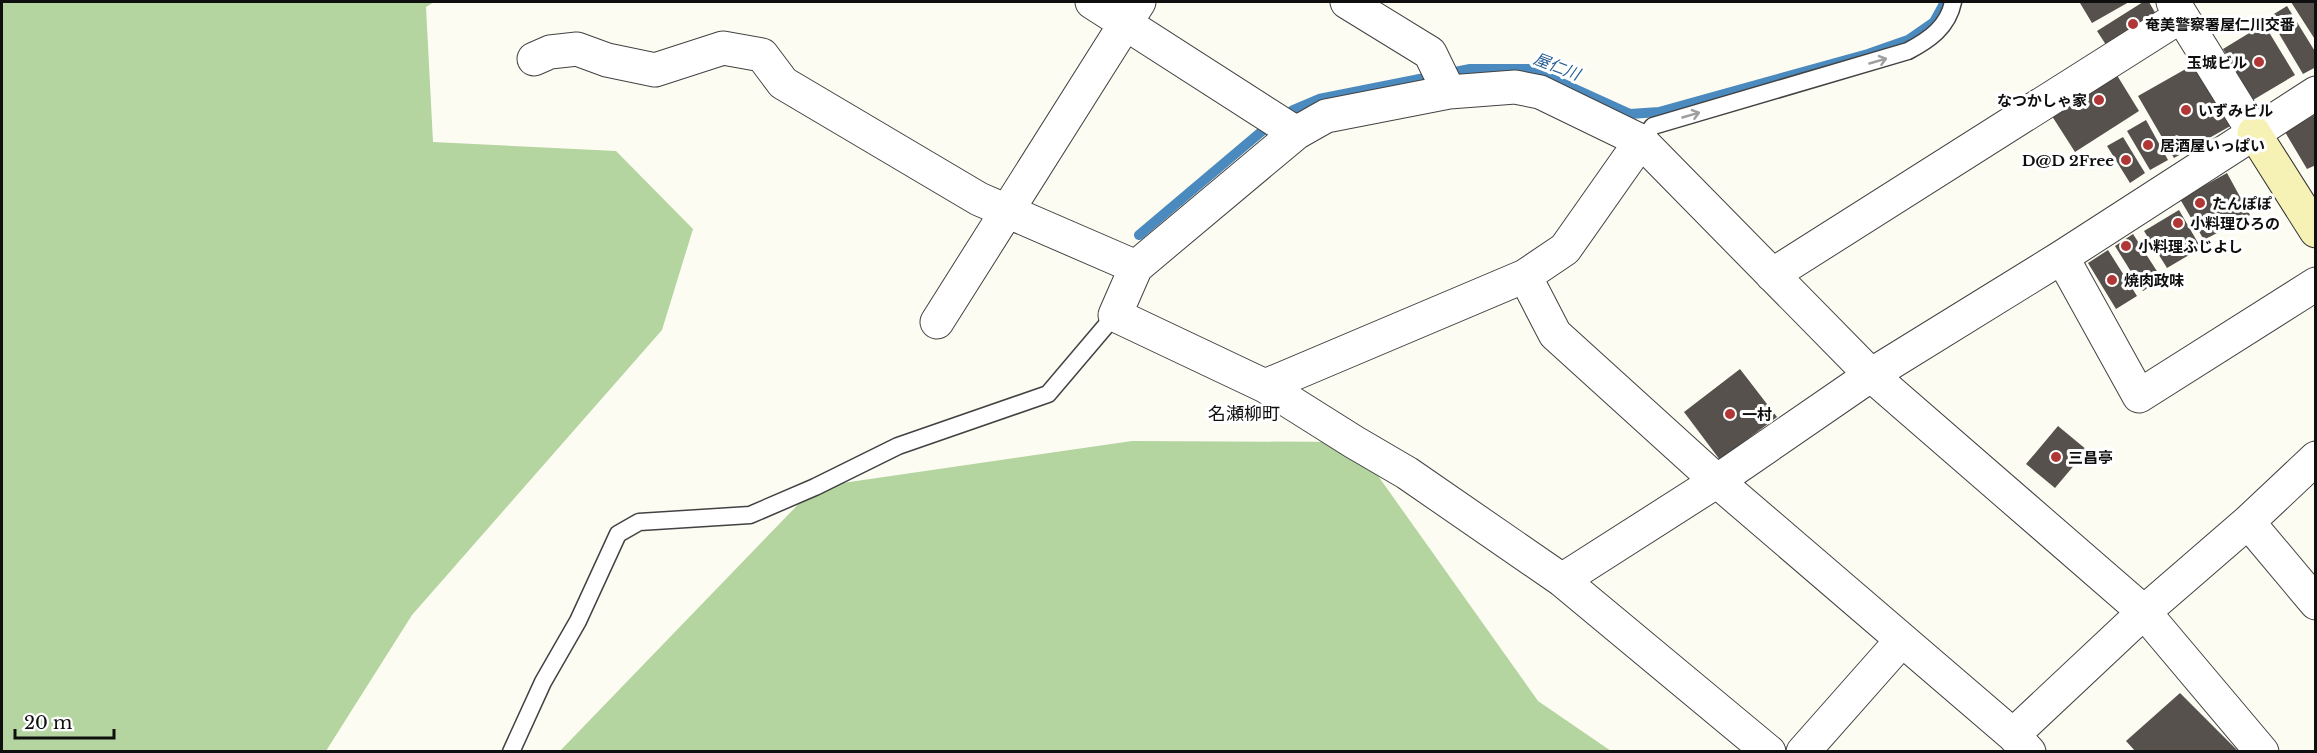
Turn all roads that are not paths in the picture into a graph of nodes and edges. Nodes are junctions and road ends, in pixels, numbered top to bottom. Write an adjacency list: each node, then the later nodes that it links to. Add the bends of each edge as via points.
1 (1092, 2): 5 (street)
2 (1347, 2): 7 (street, via 1430,53)
3 (1953, 2): 11 (lane, one-way to 3, via 1653,126 1908,51 1942,26)
4 (2177, 9): 10 (street); 16 (street)
5 (1133, 12): 9 (street); 12 (street)
6 (534, 59): 12 (street, via 550,52 577,49 607,60 655,69 723,48 762,55 783,83 979,199)
7 (1442, 79): 9 (street, via 1326,116); 11 (street, via 1540,92)
8 (2316, 93): 10 (street)
9 (1281, 123): 15 (street)
10 (2254, 133): 13 (street); 14 (street)
11 (1641, 141): 16 (street); 17 (street, via 1565,249)
12 (1007, 211): 15 (street); 20 (street)
13 (2316, 231)
14 (2062, 257): 18 (street, via 2139,396); 21 (street)
15 (1136, 267): 19 (street)
16 (1772, 275): 21 (street)
17 (1525, 276): 22 (street); 24 (street, via 1555,334)
18 (2316, 284)
19 (1115, 315): 22 (street); 31 (lane, via 1048,394 898,446 750,515 639,522 618,534)
20 (937, 322)
21 (1871, 375): 24 (street); 28 (street)
22 (1264, 386): 26 (street, via 1407,473)
23 (2316, 458): 25 (street)
24 (1716, 481): 26 (street); 29 (street)
25 (2248, 522): 27 (street); 28 (street)
26 (1562, 580): 32 (street)
27 (2316, 603)
28 (2144, 612): 30 (street); 34 (street)
29 (1902, 640): 30 (street); 33 (street)
30 (2021, 743)
31 (511, 752)
32 (1769, 752)
33 (1803, 752)
34 (2262, 752)

